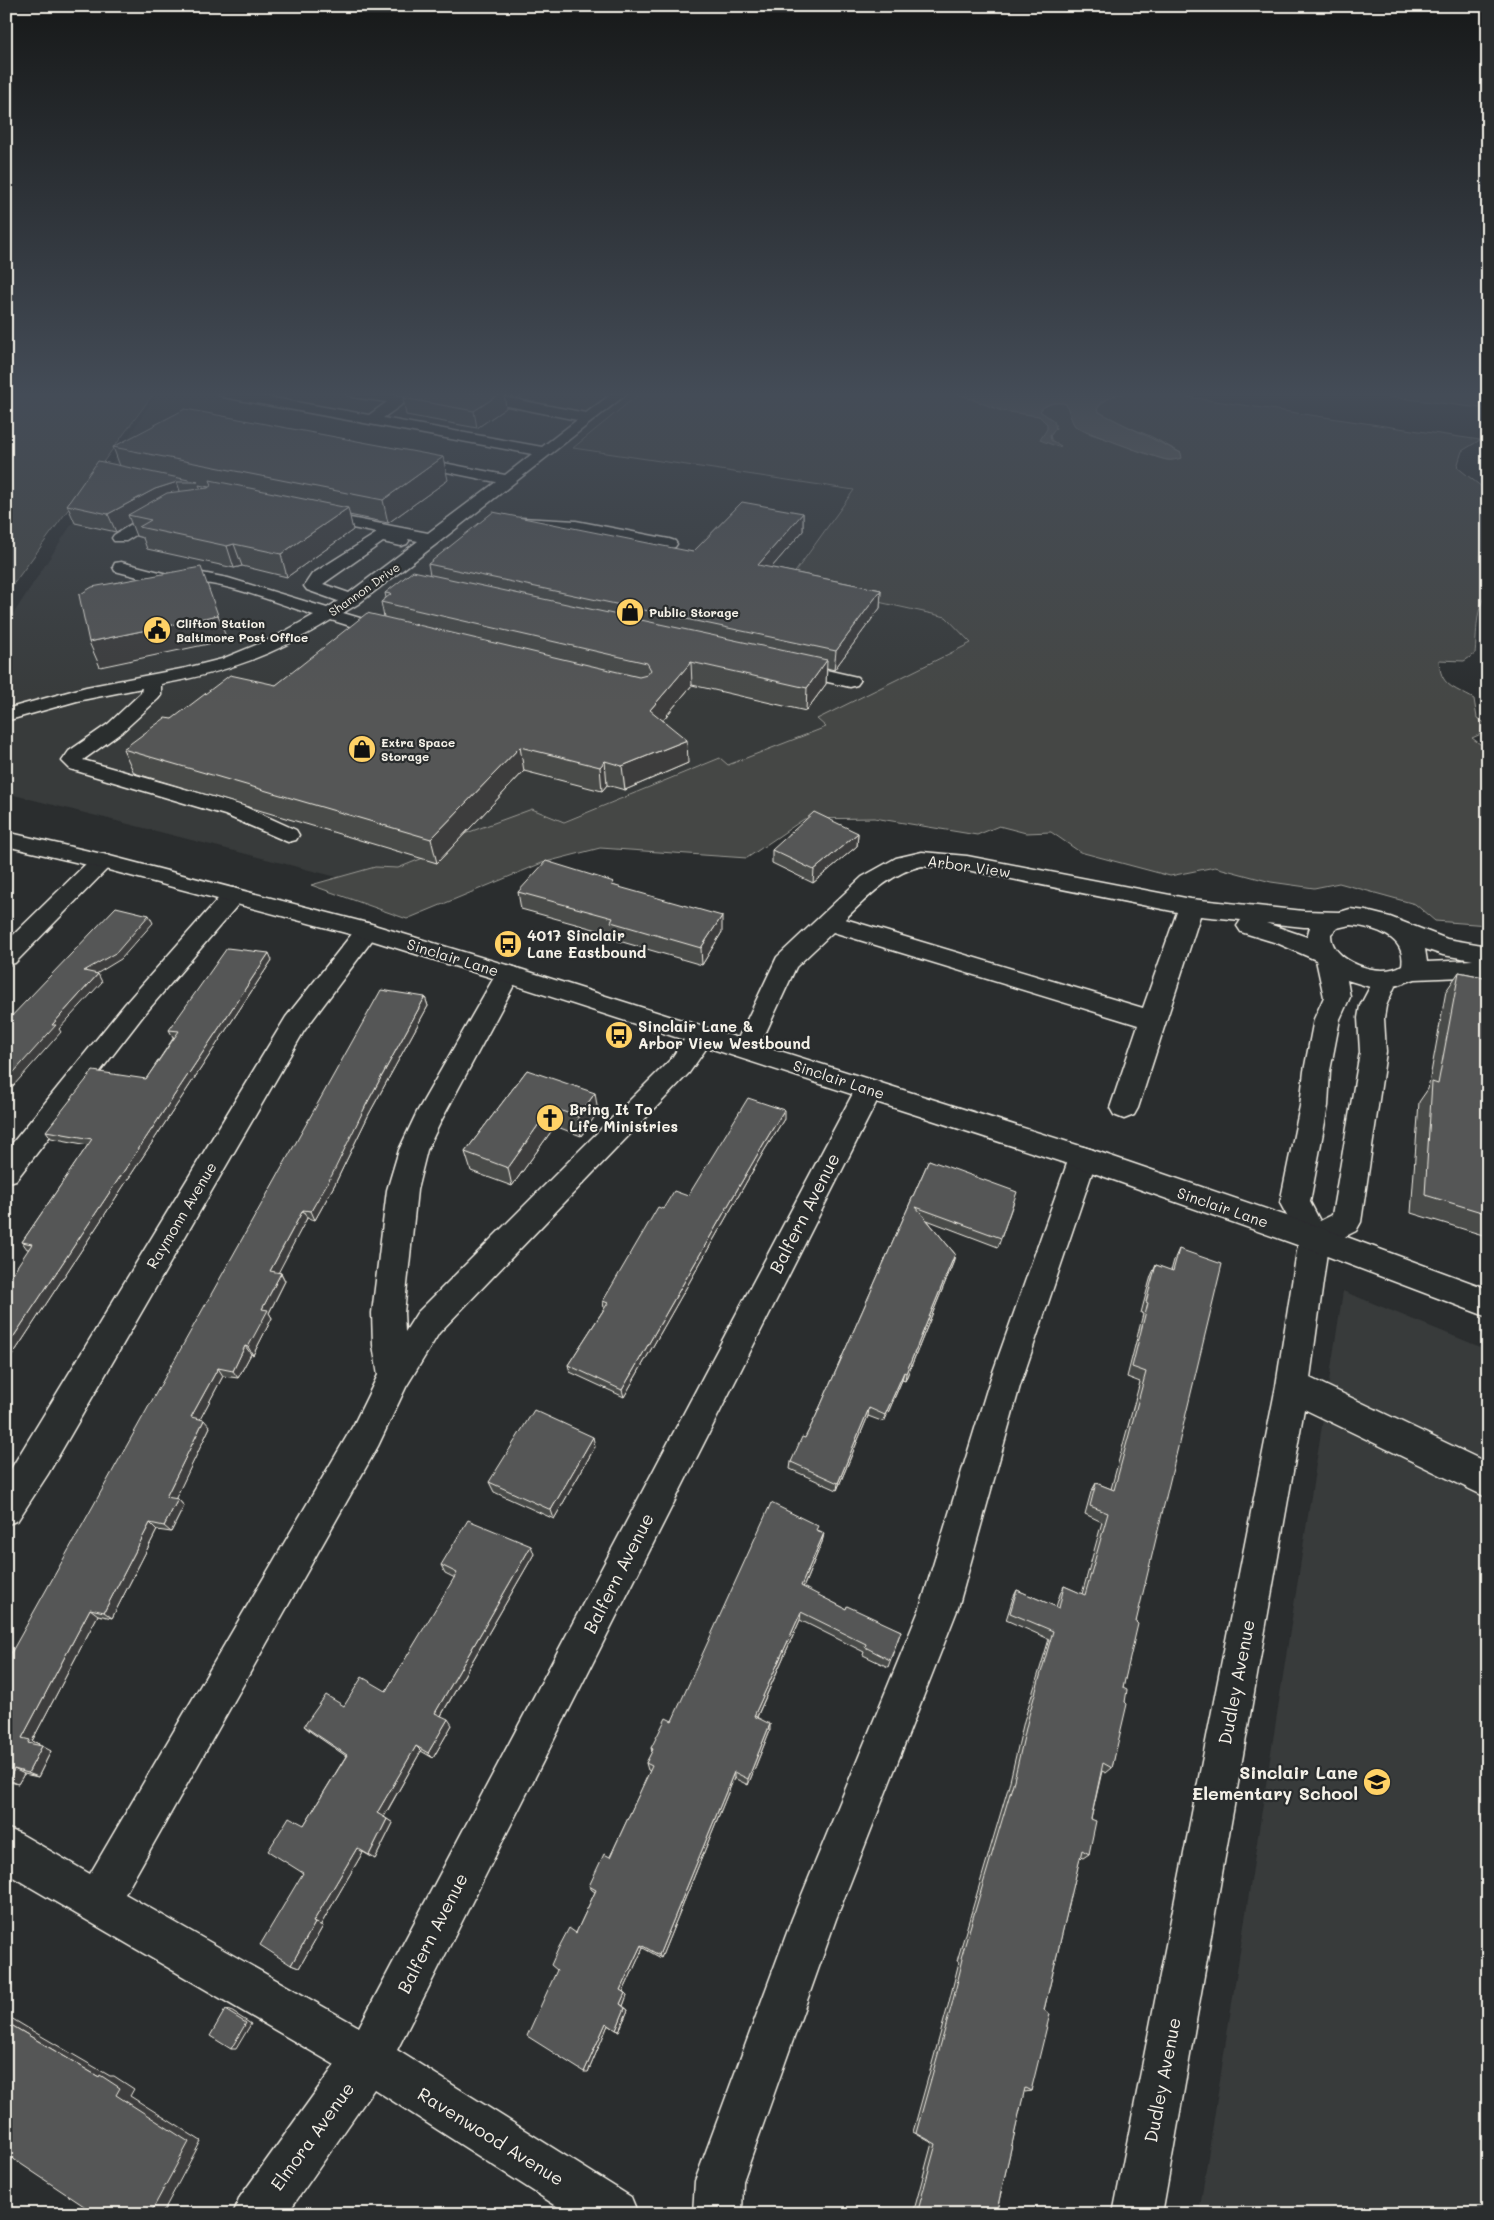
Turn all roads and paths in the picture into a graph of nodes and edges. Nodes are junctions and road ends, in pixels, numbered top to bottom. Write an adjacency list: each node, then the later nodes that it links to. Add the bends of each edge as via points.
1 (488, 497): 3 (street, Shannon Drive)
2 (182, 504): 7 (street, via 167,509)
3 (462, 516): 4 (street); 8 (street, Shannon Drive)
4 (480, 519)
5 (508, 522): 9 (street, via 576,526)
6 (380, 537): 8 (street); 8 (street, via 299,516); 13 (street, via 318,578 313,586)
7 (120, 538)
8 (428, 542): 11 (street, Shannon Drive)
9 (669, 544)
10 (121, 567): 14 (street, via 175,581 202,578 228,583)
11 (382, 578): 12 (street); 13 (street, Shannon Drive)
12 (406, 584)
13 (352, 600): 14 (street, Shannon Drive)
14 (330, 615): 15 (street); 17 (street, Shannon Drive, via 246,657)
15 (405, 637)
16 (772, 664): 18 (street)
17 (152, 681): 19 (street, Shannon Drive, via 92,691); 20 (street, via 151,695 72,761 77,766 233,810)
18 (850, 681)
19 (6, 715)
20 (288, 836)
21 (6, 839): 22 (street, Sinclair Lane)
22 (102, 861): 23 (street, Sinclair Lane); 31 (street)
23 (233, 896): 28 (street, Sinclair Lane); 41 (street, via 134,1010)
24 (1191, 907): 25 (street, Arbor View, via 1304,919); 26 (street, Arbor View, via 967,863 922,859 904,863 870,882); 30 (street, Arbor View, via 1273,933); 35 (street)
25 (1338, 918): 27 (street, Arbor View, via 1364,918); 30 (street, via 1319,932 1318,942)
26 (827, 922): 35 (street); 37 (street, Arbor View, via 786,963)
27 (1392, 928): 29 (street, Arbor View, via 1443,947); 34 (street, via 1411,945 1415,954 1415,963)
28 (367, 930): 33 (street, Sinclair Lane); 47 (street, Raymonn Avenue, via 295,1024)
29 (1488, 954)
30 (1326, 956): 34 (street, Arbor View, via 1355,975); 42 (street, via 1337,997 1322,1045 1295,1203)
31 (6, 957)
32 (1488, 968): 34 (street, Arbor View)
33 (508, 974): 36 (street, Sinclair Lane); 44 (street, via 413,1150 402,1190 388,1313)
34 (1398, 975): 42 (street, via 1373,1006 1372,1052 1346,1222)
35 (1152, 1020): 39 (street)
36 (702, 1036): 37 (street, Sinclair Lane); 44 (street, via 680,1066 428,1323)
37 (746, 1049): 38 (street, Sinclair Lane)
38 (869, 1088): 40 (street, Sinclair Lane); 50 (street, Balfern Avenue)
39 (1124, 1108)
40 (1083, 1158): 42 (street, Sinclair Lane); 53 (street, via 1004,1386 939,1608 814,1919 719,2182)
41 (6, 1172)
42 (1314, 1238): 43 (street, Sinclair Lane); 45 (street, Dudley Avenue)
43 (1488, 1303)
44 (394, 1376): 49 (street, via 366,1435)
45 (1292, 1386): 46 (street); 54 (street, Dudley Avenue)
46 (1488, 1482)
47 (6, 1508)
48 (6, 1849): 49 (street, Ravenwood Avenue)
49 (98, 1902): 50 (street, Ravenwood Avenue)
50 (368, 2058): 51 (street, Elmora Avenue); 52 (street, Ravenwood Avenue)
51 (256, 2214)
52 (614, 2214)
53 (717, 2214)
54 (1137, 2214)

